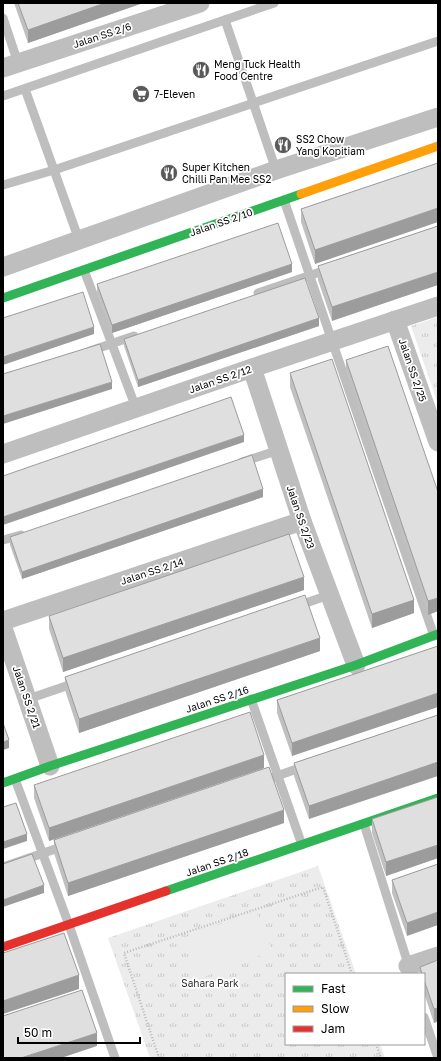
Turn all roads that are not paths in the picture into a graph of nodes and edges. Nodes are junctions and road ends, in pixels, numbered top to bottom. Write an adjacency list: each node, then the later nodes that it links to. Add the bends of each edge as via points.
1 (200, 3): 6 (street, Jalan SS 2/6)
2 (274, 3): 4 (lane)
3 (3, 18): 6 (lane)
4 (225, 20): 7 (lane); 9 (lane)
5 (438, 41): 9 (lane)
6 (11, 65)
7 (25, 89): 8 (lane); 12 (lane)
8 (3, 96)
9 (254, 103): 12 (lane); 13 (lane)
10 (438, 117): 13 (street)
11 (438, 146): 15 (street, Jalan SS 2/10)
12 (54, 170): 14 (lane); 16 (lane)
13 (276, 170): 16 (street)
14 (3, 185)
15 (284, 200): 19 (street, Jalan SS 2/10); 20 (lane)
16 (79, 240): 18 (street)
17 (340, 265): 20 (lane)
18 (3, 267)
19 (84, 270): 22 (street, Jalan SS 2/10); 27 (lane)
20 (310, 276): 21 (lane); 26 (lane)
21 (251, 296)
22 (3, 298)
23 (438, 306): 24 (street, Jalan SS 2/12)
24 (395, 320): 26 (street, Jalan SS 2/12); 31 (street, Jalan SS 2/25)
25 (141, 334): 27 (lane)
26 (332, 341): 29 (street, Jalan SS 2/12); 42 (lane)
27 (112, 344): 28 (lane); 30 (lane)
28 (83, 353)
29 (252, 368): 30 (street, Jalan SS 2/12); 32 (street, Jalan SS 2/23)
30 (136, 408): 33 (street, Jalan SS 2/12)
31 (438, 442)
32 (279, 450): 34 (lane); 35 (street, Jalan SS 2/23)
33 (3, 454)
34 (234, 465)
35 (302, 521): 38 (street, Jalan SS 2/23); 40 (street, Jalan SS 2/14)
36 (33, 531): 37 (lane)
37 (3, 540)
38 (329, 595): 39 (lane); 43 (street, Jalan SS 2/23)
39 (292, 608)
40 (3, 621)
41 (3, 628): 45 (street, Jalan SS 2/21)
42 (436, 635): 43 (street, Jalan SS 2/16)
43 (356, 665): 46 (street, Jalan SS 2/16)
44 (80, 681): 45 (lane)
45 (28, 699): 48 (street, Jalan SS 2/21)
46 (251, 699): 48 (street, Jalan SS 2/16); 49 (lane)
47 (314, 763): 49 (lane)
48 (50, 766): 50 (street, Jalan SS 2/16)
49 (278, 776): 52 (lane); 56 (lane)
50 (15, 779): 51 (street, Jalan SS 2/16); 57 (lane)
51 (3, 783)
52 (255, 784)
53 (438, 798): 54 (street, Jalan SS 2/18)
54 (364, 824): 56 (street, Jalan SS 2/18); 62 (lane, via 389,891)
55 (73, 843): 57 (lane)
56 (302, 845): 59 (street, Jalan SS 2/18)
57 (43, 853): 58 (lane); 59 (lane)
58 (3, 867)
59 (69, 924): 60 (street, Jalan SS 2/18); 65 (lane, via 89,993)
60 (3, 947)
61 (438, 956): 62 (street)
62 (409, 970)
63 (425, 1019): 64 (lane)
64 (434, 1034): 66 (lane)
65 (115, 1058)
66 (438, 1058)

